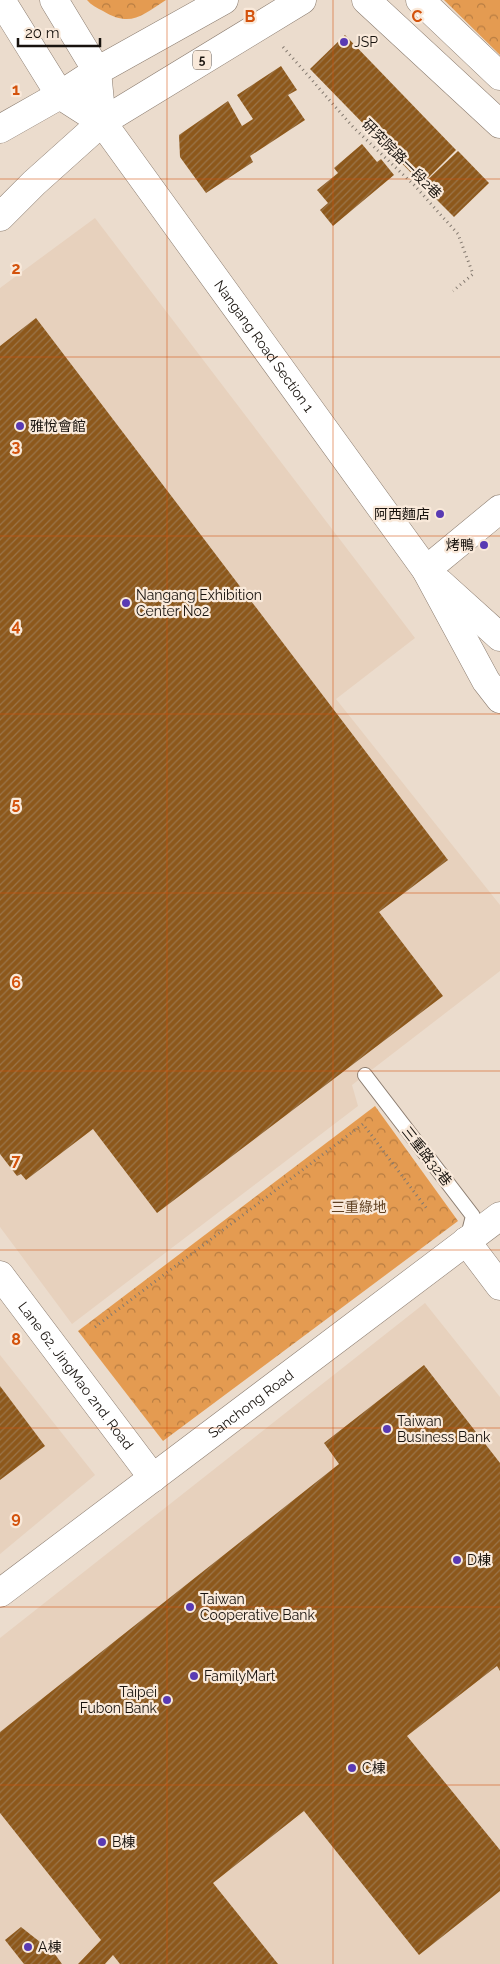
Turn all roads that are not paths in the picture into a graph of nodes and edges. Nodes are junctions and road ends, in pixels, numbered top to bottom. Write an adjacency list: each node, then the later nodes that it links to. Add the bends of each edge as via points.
1 (1, 0): 9 (main road, Nangang Road Section 1)
2 (54, 0): 7 (main road)
3 (224, 0): 7 (main road)
4 (302, 0): 10 (main road, 5)
5 (366, 0): 11 (main road)
6 (420, 0): 8 (main road)
7 (97, 71): 9 (main road); 10 (main road)
8 (500, 76)
9 (60, 95): 10 (main road, Nangang Road Section 1); 12 (main road)
10 (102, 122): 13 (main road); 15 (main road, Nangang Road Section 1)
11 (500, 124)
12 (0, 129)
13 (0, 217)
14 (500, 509): 15 (main road)
15 (426, 570): 16 (main road, Nangang Road Section 1); 17 (main road, Nangang Road Section 1, via 486,681)
16 (500, 637)
17 (500, 699)
18 (365, 1074): 20 (lane, 三重路32巷, via 473,1216)
19 (500, 1216): 20 (main road, Sanchong Road)
20 (466, 1241): 22 (main road); 23 (main road, Sanchong Road)
21 (0, 1275): 23 (main road, Lane 62, JingMao 2nd. Road)
22 (500, 1286)
23 (153, 1478): 24 (main road, Sanchong Road)
24 (0, 1593)

